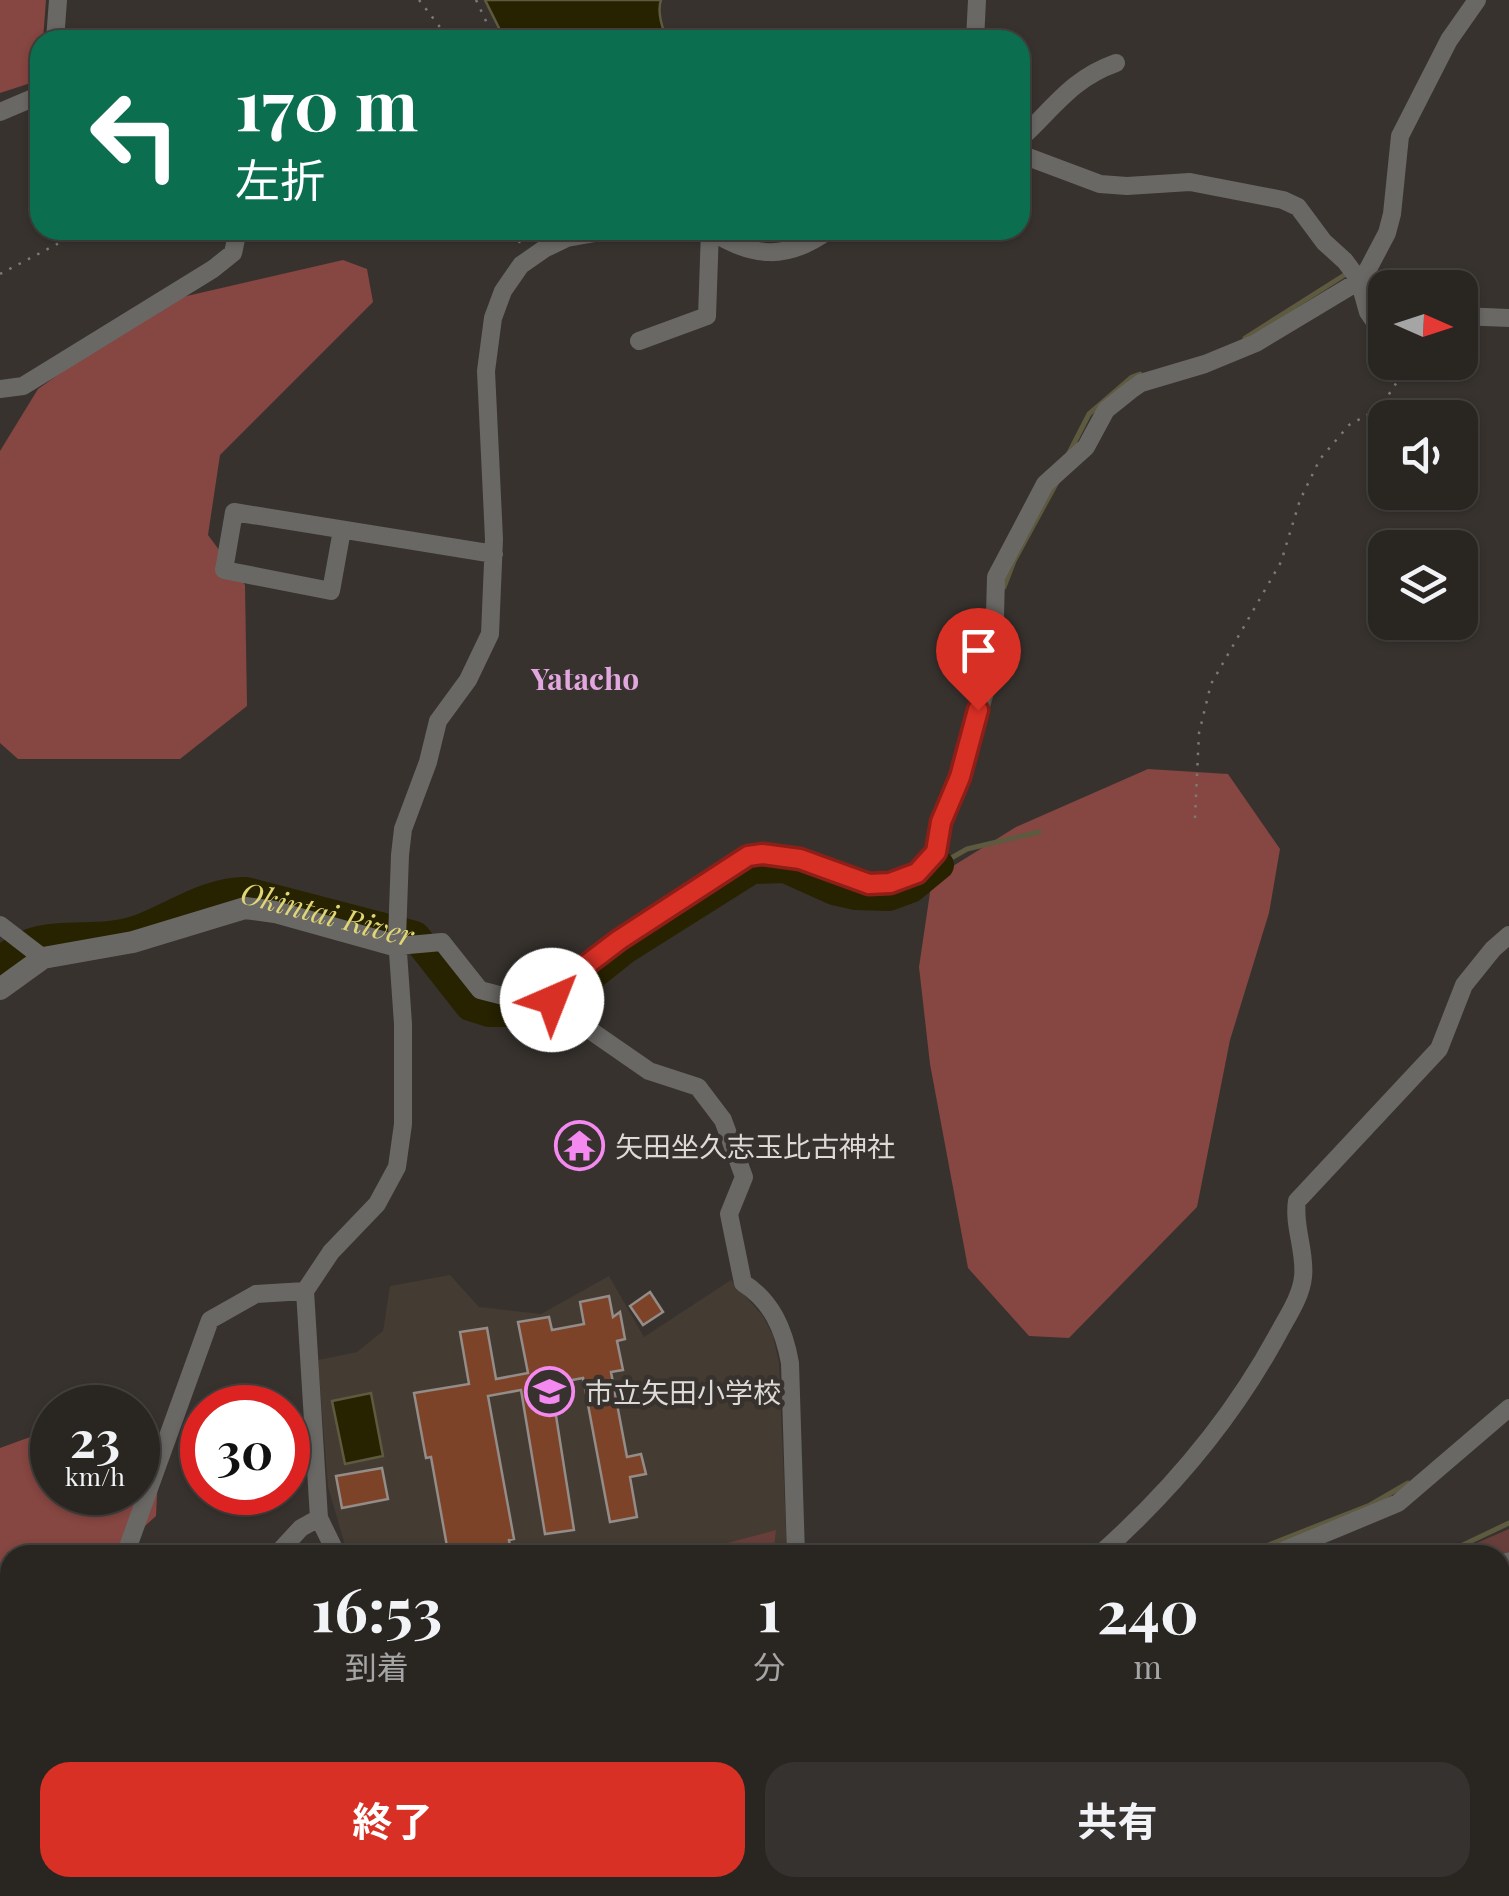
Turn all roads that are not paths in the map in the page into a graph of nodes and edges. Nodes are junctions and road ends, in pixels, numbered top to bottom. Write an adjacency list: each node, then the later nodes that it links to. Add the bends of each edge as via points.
1 (58, 0): 4 (street)
2 (977, 0): 5 (street)
3 (1478, 0): 16 (street, via 1448,40 1400,136 1392,214)
4 (56, 30)
5 (976, 30)
6 (1116, 63): 9 (street, via 1065,91)
7 (30, 99): 8 (street)
8 (0, 112)
9 (1030, 128)
10 (1030, 158): 16 (street, via 1100,184 1190,182 1283,200 1298,208)
11 (236, 240): 21 (street, via 233,253 213,269 23,386)
12 (563, 240): 23 (street, via 521,265 494,318 486,370)
13 (709, 240): 20 (street, via 707,316)
14 (724, 240): 15 (street, via 768,252)
15 (816, 240)
16 (1359, 280): 17 (street); 29 (street, via 1256,343 1141,384 1106,410 1079,454 1045,484 996,577 991,665 929,863 907,878 869,884 800,859 748,856 619,940)
17 (1368, 312)
18 (1478, 317): 19 (street)
19 (1509, 318)
20 (638, 340)
21 (0, 390)
22 (342, 530): 22 (street, via 234,512 224,570 330,591); 23 (street)
23 (494, 554): 26 (street, via 490,634 438,721 404,829)
24 (0, 925): 27 (street)
25 (1509, 935): 37 (street, via 1464,985 1438,1049 1297,1200 1304,1277 1296,1300 1219,1428)
26 (407, 939): 27 (street, via 245,908 115,946); 29 (street, via 442,942 490,995); 30 (street, via 397,1167 377,1204)
27 (43, 958): 28 (street)
28 (0, 989)
29 (552, 1001): 36 (street, via 649,1071 698,1087 722,1120 744,1177 728,1214 743,1283 762,1295 785,1336 790,1363)
30 (304, 1291): 32 (street); 33 (street, via 256,1294 210,1320)
31 (1509, 1408): 38 (street, via 1398,1503)
32 (319, 1518): 34 (street); 35 (street)
33 (129, 1545)
34 (285, 1545)
35 (332, 1545)
36 (796, 1545)
37 (1109, 1545)
38 (1297, 1545)

